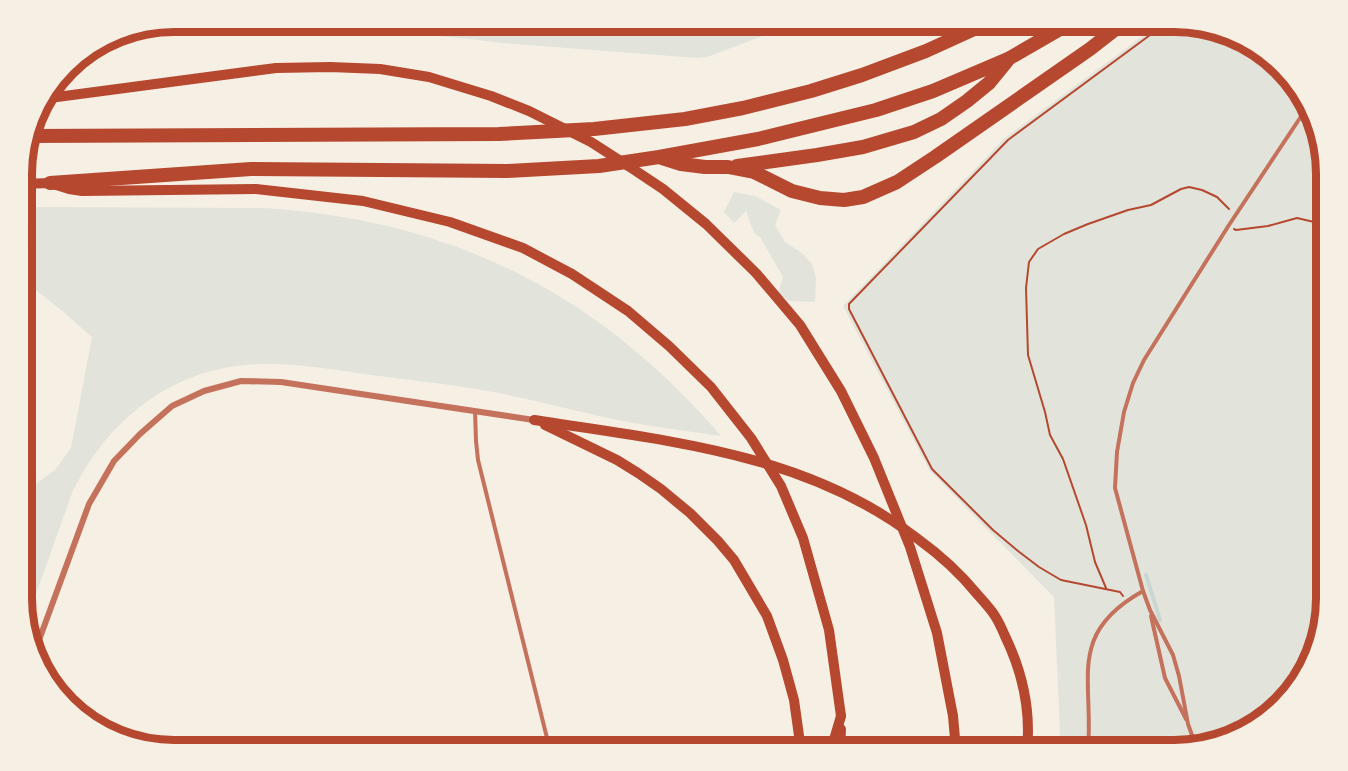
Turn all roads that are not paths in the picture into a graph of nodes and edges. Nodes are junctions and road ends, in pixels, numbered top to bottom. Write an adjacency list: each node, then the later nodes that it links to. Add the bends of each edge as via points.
1 (968, 32): 7 (highway, via 926,51 811,91 685,119 499,134)
2 (1055, 32): 4 (highway)
3 (1112, 32): 9 (highway, via 935,157 897,182 863,197 844,200 801,194 754,172)
4 (1008, 59): 8 (highway, via 933,92 876,110 758,139); 9 (highway, via 989,83 967,101 914,132 863,147)
5 (53, 98): 23 (main road, via 276,68 380,69 429,77 529,111 591,142 663,189 756,273 800,325 840,391 874,458 910,547 937,633)
6 (1303, 113): 14 (lane, via 1229,225 1133,383 1124,412 1114,488)
7 (37, 136)
8 (659, 157): 9 (highway, via 681,164); 10 (highway, via 599,166 507,171 251,169)
9 (728, 167)
10 (50, 183): 11 (main road); 17 (main road, via 82,191 256,189 363,201 450,222 523,248 628,311 711,387 751,438 781,486 803,538 829,630)
11 (32, 184)
12 (475, 410): 13 (street); 16 (street, via 281,382 241,381 204,391 172,406 114,461 89,504); 26 (lane, via 477,460)
13 (534, 420): 20 (main road, via 617,460 661,489 690,513 734,560 767,616 794,700); 24 (main road, via 743,456 824,483 896,521 963,577 996,617 1016,658 1026,701)
14 (1143, 591): 15 (lane); 25 (lane, via 1126,601 1101,627 1093,643 1087,671)
15 (1150, 609): 18 (lane, via 1166,678); 18 (lane, via 1173,655)
16 (39, 641)
17 (841, 716): 21 (main road); 22 (main road)
18 (1188, 724): 19 (lane)
19 (1192, 738)
20 (800, 739)
21 (834, 739)
22 (840, 739)
23 (955, 739)
24 (1028, 739)
25 (1088, 739)
26 (547, 740)

